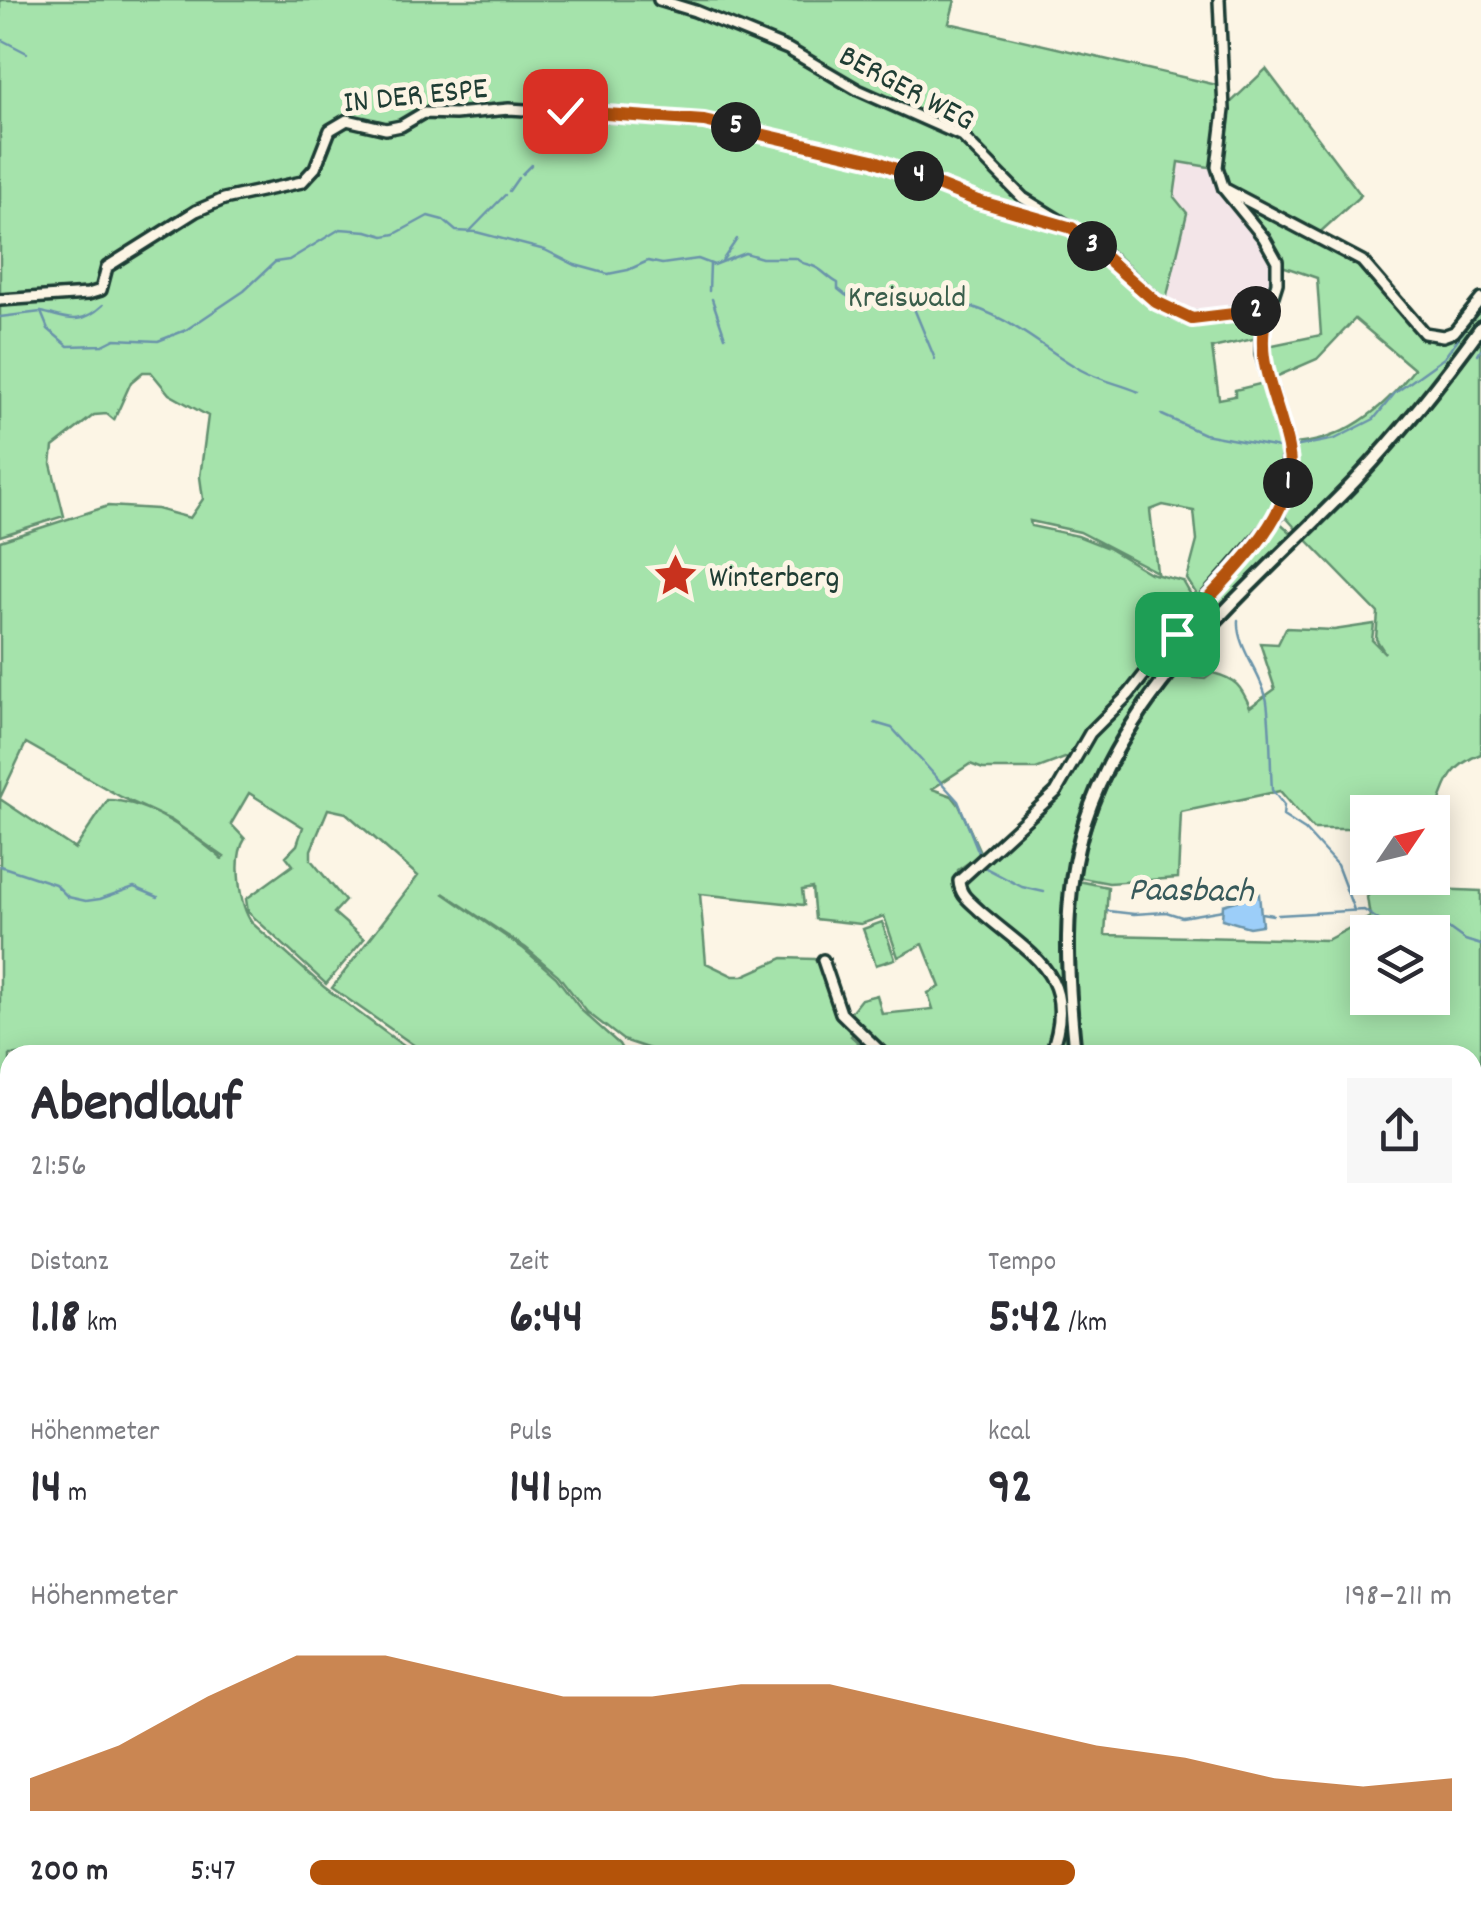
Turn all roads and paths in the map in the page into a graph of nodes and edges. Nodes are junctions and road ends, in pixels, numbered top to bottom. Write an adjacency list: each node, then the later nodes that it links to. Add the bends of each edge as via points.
1 (659, 0): 4 (street, BERGER WEG, via 788,49 858,90 962,136 1023,198)
2 (1219, 0): 3 (street, via 1224,110 1217,167)
3 (1224, 189): 5 (street, via 1362,262 1424,332 1454,332); 7 (street, via 1277,261 1278,283)
4 (1072, 228): 6 (street, IN DER ESPE, via 873,160 704,121 509,109 422,113 401,126 348,120 330,130 302,182 196,211 107,266 101,290); 7 (street, BERGER WEG, via 1174,312 1192,319)
5 (1481, 299)
6 (0, 300)
7 (1267, 310): 11 (street, via 1261,353 1288,449 1278,515 1090,734 1056,792 959,880 962,894 1030,950 1054,980 1060,1024)
8 (1481, 327): 12 (main road, via 1378,456 1189,652 1124,740 1086,821 1074,872 1068,953)
9 (823, 960): 10 (street, via 841,1013)
10 (874, 1045)
11 (1053, 1045)
12 (1074, 1045)

